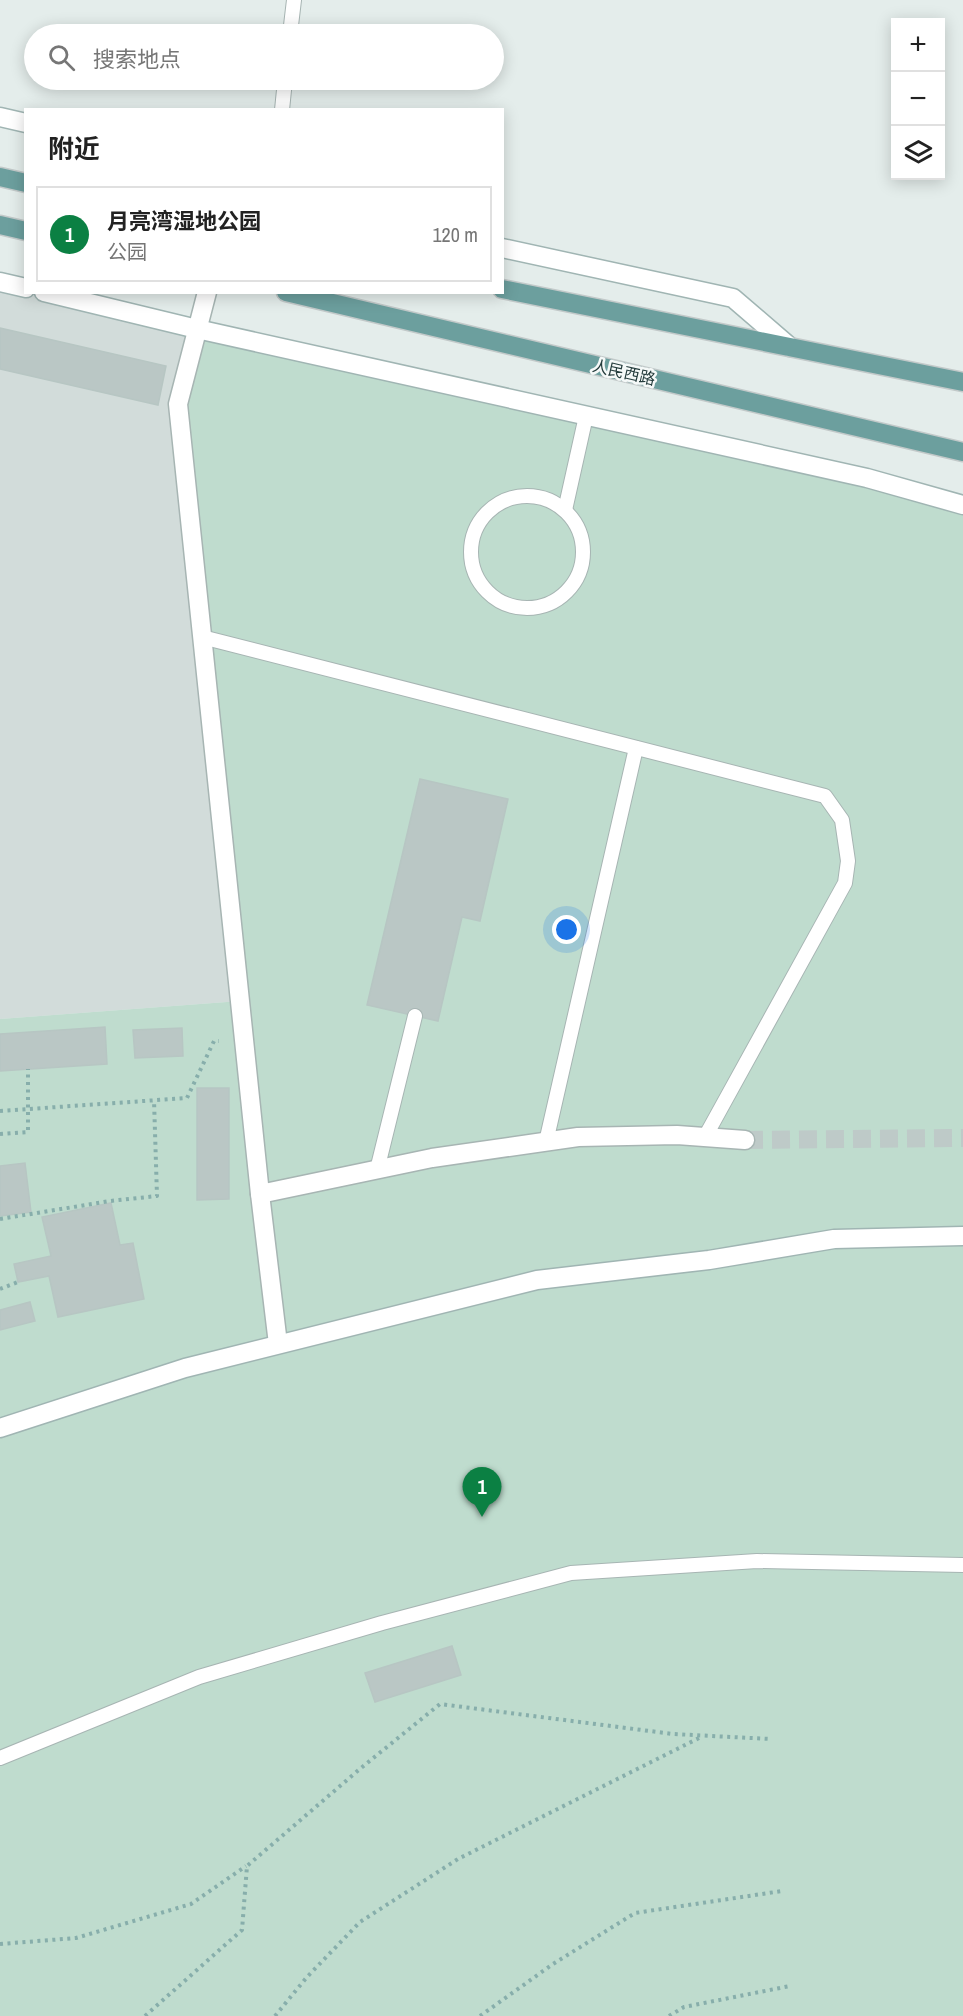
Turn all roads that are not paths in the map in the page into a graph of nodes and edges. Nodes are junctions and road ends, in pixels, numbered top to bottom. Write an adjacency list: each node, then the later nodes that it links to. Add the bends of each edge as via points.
1 (294, 0): 2 (lane)
2 (291, 24)
3 (284, 90): 4 (lane)
4 (282, 108)
5 (0, 117): 6 (street)
6 (24, 123)
7 (0, 177): 8 (main road)
8 (24, 183)
9 (0, 225): 10 (main road)
10 (24, 231)
11 (504, 248): 19 (street, via 733,298)
12 (0, 282): 13 (street)
13 (24, 288)
14 (504, 289): 19 (main road)
15 (52, 294): 18 (street)
16 (206, 294): 18 (street)
17 (294, 294): 22 (main road, 人民西路)
18 (197, 329): 21 (street); 25 (street, via 178,404)
19 (790, 347): 20 (main road)
20 (963, 382)
21 (586, 416): 23 (street, via 867,478); 24 (lane)
22 (963, 452)
23 (963, 505)
24 (564, 510): 24 (lane, via 576,523 584,556 571,587 558,598 526,608 507,604 490,594 478,579 472,560 472,541 479,522 492,508 519,497 548,500)
25 (202, 637): 26 (lane); 32 (street)
26 (636, 748): 28 (lane, via 825,796 842,820 848,861 845,884); 30 (lane)
27 (415, 1016): 31 (lane)
28 (705, 1137): 29 (street); 30 (street, via 578,1137)
29 (745, 1140)
30 (546, 1142): 31 (street)
31 (377, 1170): 32 (street)
32 (260, 1194): 34 (street)
33 (963, 1236): 34 (street, via 834,1239 709,1260 537,1280)
34 (278, 1344): 35 (street, via 185,1368)
35 (0, 1428)
36 (963, 1565): 37 (lane, via 757,1561 571,1574 382,1623 199,1677)
37 (0, 1758)

